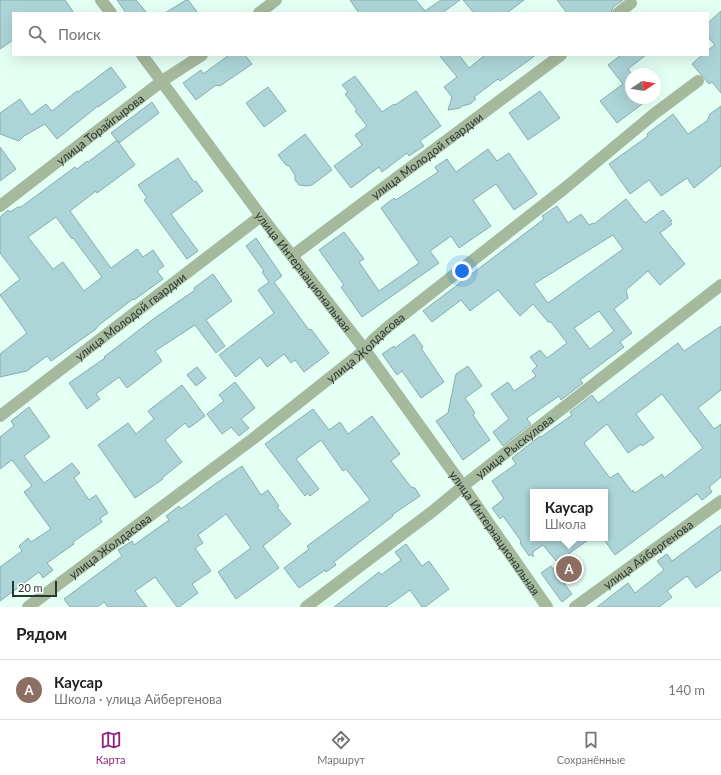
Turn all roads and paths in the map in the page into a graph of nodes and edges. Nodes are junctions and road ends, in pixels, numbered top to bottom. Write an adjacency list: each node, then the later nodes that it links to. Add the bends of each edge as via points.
1 (101, 0): 4 (street)
2 (276, 0): 5 (street)
3 (631, 3): 6 (street)
4 (110, 12)
5 (260, 12)
6 (619, 12)
7 (143, 56): 10 (street, улица Интернациональная)
8 (200, 56): 10 (street, улица Торайгырова)
9 (560, 56): 14 (street, улица Молодой гвардии)
10 (162, 81): 12 (street, улица Торайгырова); 13 (street, улица Интернациональная)
11 (698, 81): 16 (street, улица Жолдасова, via 389,326)
12 (0, 206)
13 (261, 216): 14 (street, улица Интернациональная); 17 (street, улица Молодой гвардии)
14 (292, 256): 16 (street, улица Интернациональная)
15 (721, 285): 18 (street, улица Рыскулова)
16 (366, 350): 18 (street, улица Интернациональная); 20 (street, улица Жолдасова, via 254,438)
17 (0, 416)
18 (463, 486): 21 (street, улица Рыскулова); 22 (street, улица Интернациональная)
19 (721, 501): 23 (street, улица Айбергенова)
20 (28, 607)
21 (306, 607)
22 (546, 607)
23 (575, 607)

